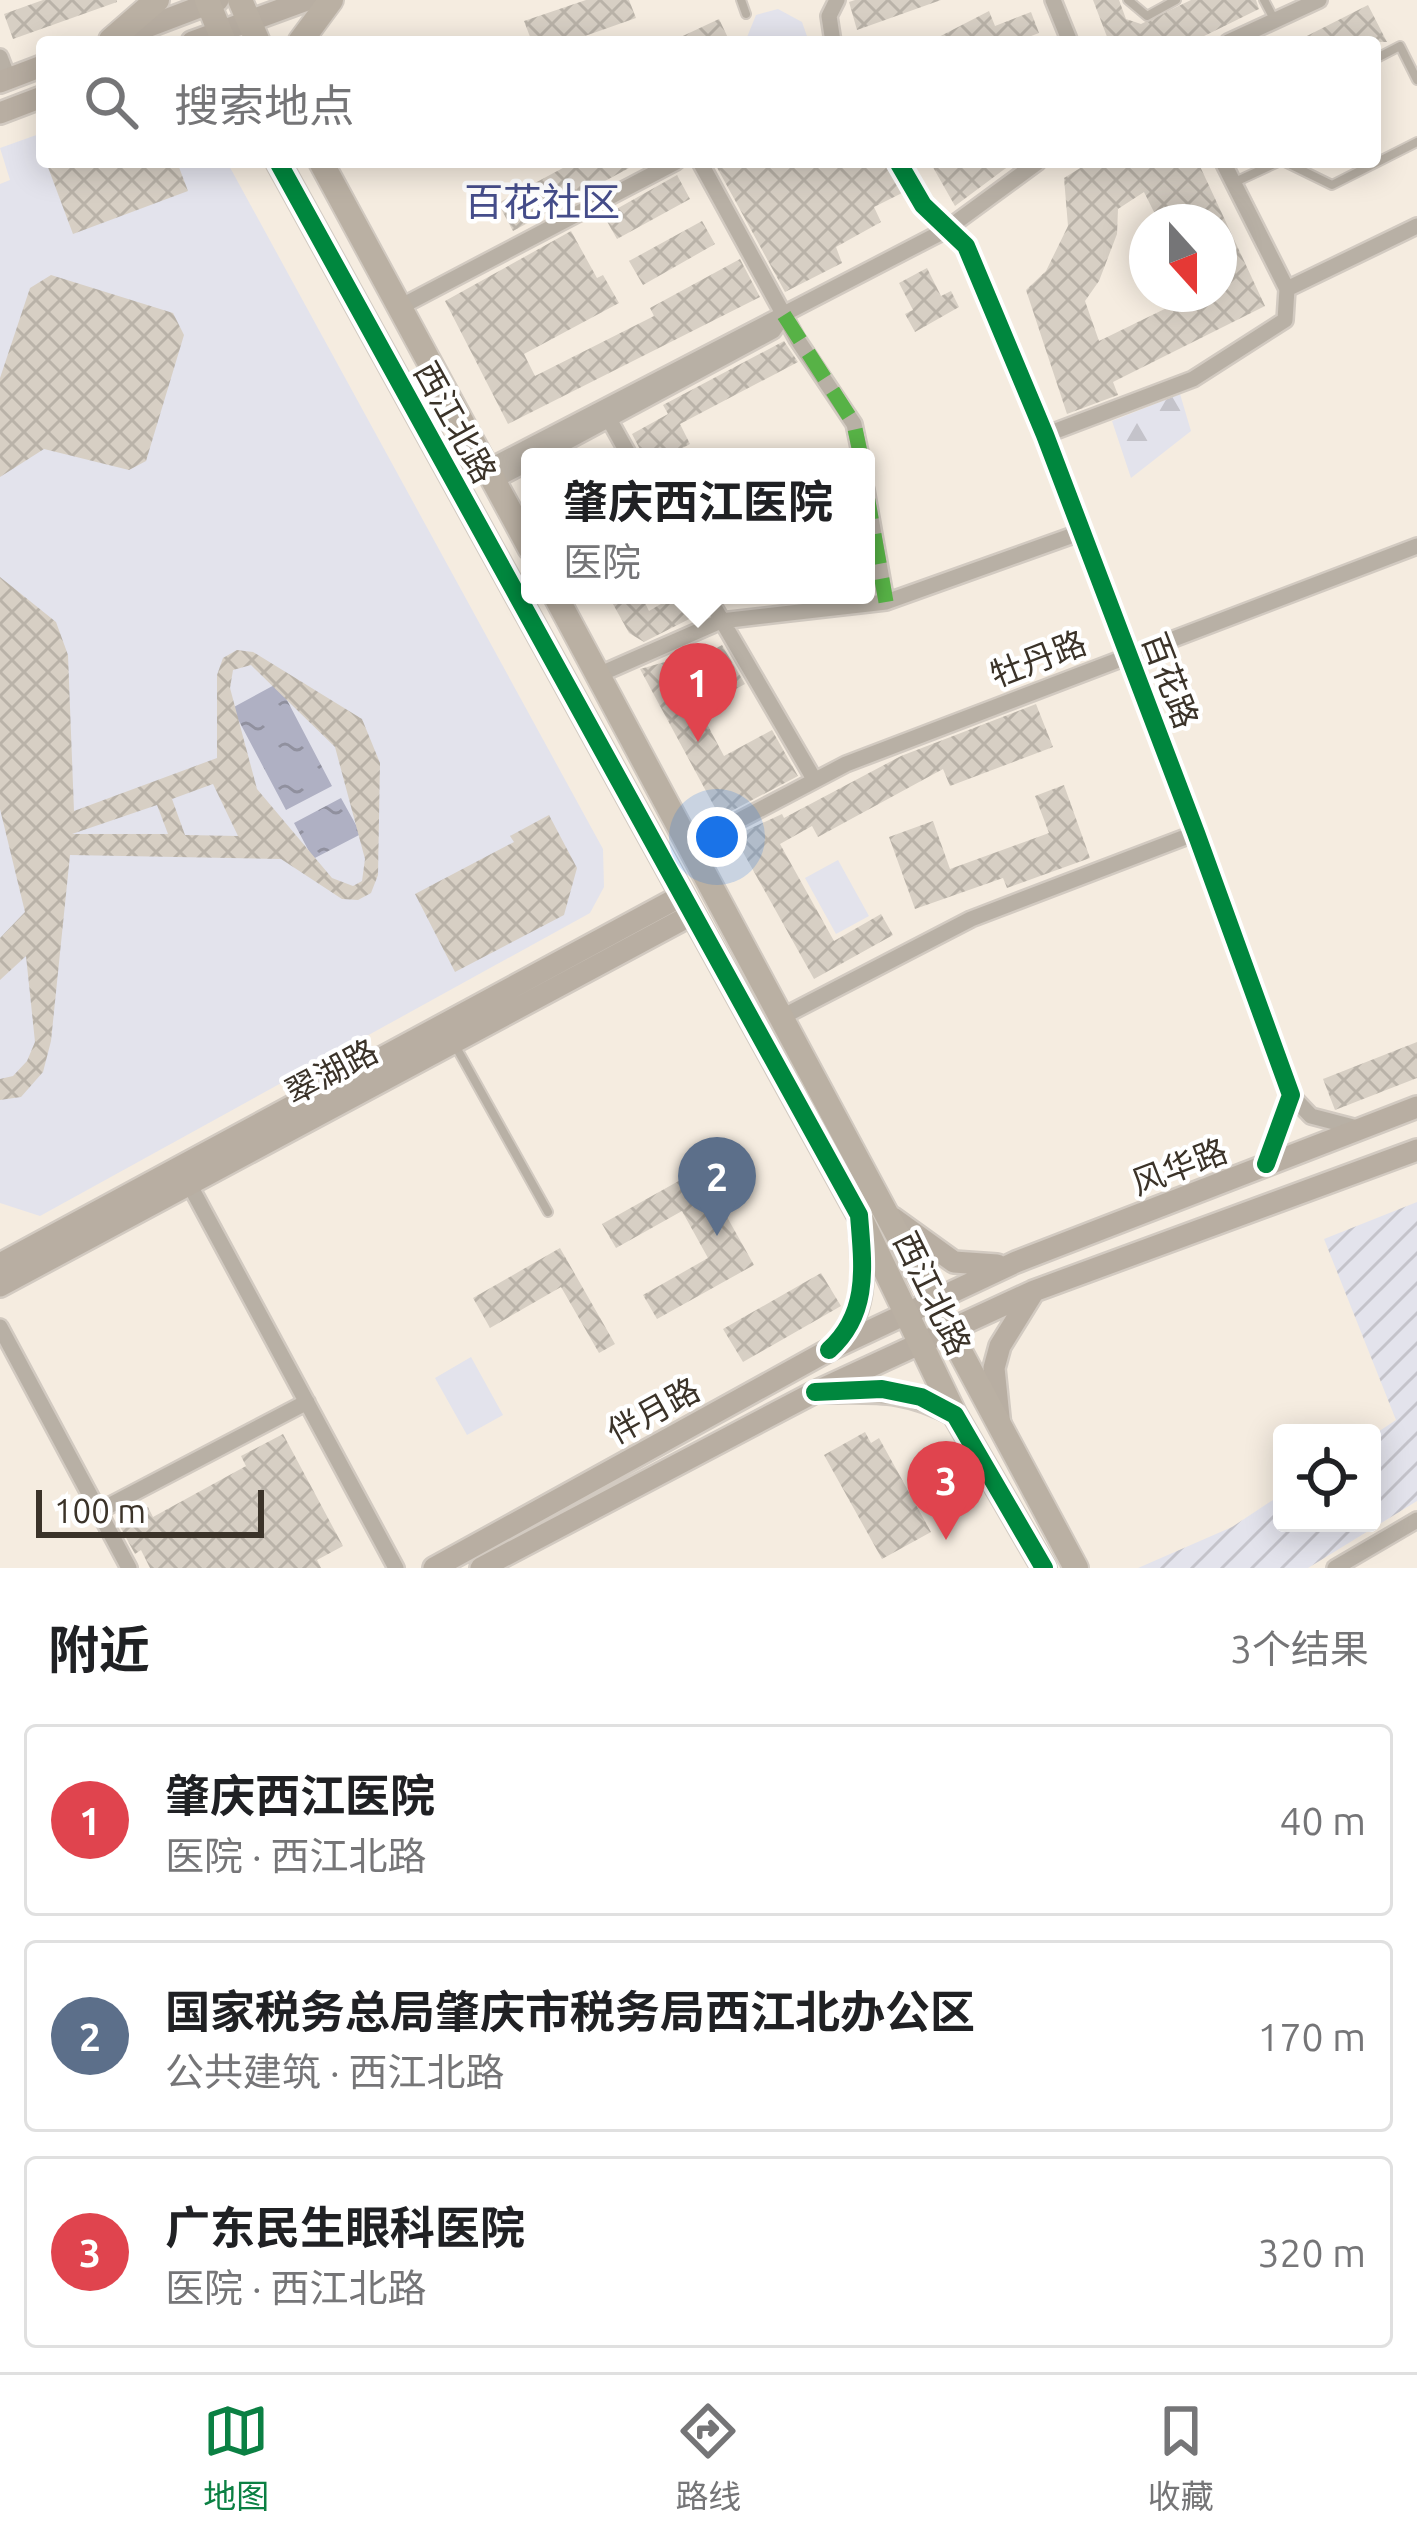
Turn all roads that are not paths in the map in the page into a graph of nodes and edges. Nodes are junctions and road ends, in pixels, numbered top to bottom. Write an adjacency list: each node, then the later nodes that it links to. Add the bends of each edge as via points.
1 (157, 0): 15 (main road)
2 (307, 0): 14 (main road)
3 (332, 0): 18 (main road)
4 (741, 0): 12 (lane)
5 (837, 0): 19 (street)
6 (1053, 0): 20 (street)
7 (1128, 0): 8 (lane, via 1147,16)
8 (1176, 0)
9 (1264, 0): 13 (lane)
10 (1319, 0): 13 (street)
11 (211, 1): 16 (main road); 17 (main road)
12 (746, 14)
13 (1275, 20): 21 (street)
14 (248, 21)
15 (114, 36)
16 (121, 36)
17 (222, 36)
18 (305, 36)
19 (832, 36)
20 (1068, 36)
21 (1241, 36)
22 (1381, 56): 25 (lane, via 1400,46)
23 (36, 67): 24 (main road)
24 (3, 72)
25 (1417, 80)
26 (36, 100): 27 (main road)
27 (0, 113)
28 (1417, 142): 29 (lane)
29 (1381, 160)
30 (323, 168): 44 (main road, 西江北路)
31 (665, 168): 44 (street)
32 (703, 168): 45 (street)
33 (902, 168): 42 (street, 百花路)
34 (1030, 168): 42 (street)
35 (1226, 168): 40 (street)
36 (1267, 168): 40 (lane)
37 (1295, 168): 38 (lane, via 1332,185)
38 (1366, 168)
39 (284, 172): 59 (main road, 西江北路)
40 (1233, 182): 43 (street)
41 (1417, 226): 43 (street)
42 (944, 231): 45 (street); 47 (street, 百花路, via 966,246)
43 (1287, 289): 47 (street, via 1289,311 1271,332 1193,379)
44 (400, 307): 54 (main road, 西江北路)
45 (784, 314): 46 (street); 51 (street, via 854,424)
46 (605, 413): 48 (street); 49 (street); 50 (street)
47 (1046, 435): 56 (street, 百花路)
48 (539, 448)
49 (552, 448)
50 (624, 448)
51 (859, 448)
52 (521, 458): 54 (street)
53 (521, 465): 54 (street)
54 (490, 474): 55 (main road, 西江北路)
55 (521, 531)
56 (1082, 532): 60 (street); 67 (street, 百花路)
57 (875, 540): 60 (street)
58 (1417, 546): 67 (street, 牡丹路)
59 (521, 602)
60 (886, 602): 61 (street)
61 (875, 603)
62 (522, 604): 72 (main road, 西江北路)
63 (560, 604): 68 (main road, 西江北路)
64 (712, 604): 66 (street)
65 (869, 604): 66 (street)
66 (721, 621): 68 (street); 69 (street)
67 (1130, 654): 69 (street, 牡丹路); 70 (street, 百花路)
68 (598, 675): 71 (main road, 西江北路)
69 (814, 779): 71 (street, 牡丹路)
70 (1196, 832): 73 (street, via 932,937); 75 (street, 百花路)
71 (690, 846): 73 (main road, 西江北路)
72 (688, 905): 74 (main road, 翠湖路); 82 (main road, 西江北路)
73 (782, 1018): 80 (main road, 西江北路)
74 (448, 1034): 81 (main road, 翠湖路); 83 (lane)
75 (1291, 1095): 77 (street, via 1311,1116); 79 (street)
76 (1417, 1107): 77 (main road, 风华路)
77 (1361, 1129): 79 (main road, 风华路)
78 (1417, 1150): 88 (main road, 风华路)
79 (1266, 1164): 86 (main road, 风华路)
80 (868, 1172): 82 (main road); 85 (main road, 西江北路)
81 (185, 1175): 89 (main road, 翠湖路); 90 (main road, 翠湖路); 99 (street)
82 (844, 1187): 84 (main road, 西江北路)
83 (548, 1212)
84 (859, 1215): 93 (main road, 西江北路); 97 (main road, via 861,1294 847,1334)
85 (893, 1218): 87 (main road, via 954,1262); 92 (main road, 西江北路)
86 (1096, 1230): 87 (main road, 风华路); 88 (main road)
87 (1016, 1262): 92 (main road, 风华路)
88 (1109, 1263): 91 (main road, 风华路)
89 (0, 1264)
90 (0, 1286)
91 (1034, 1291): 95 (main road, 风华路); 101 (main road, via 994,1368)
92 (934, 1301): 93 (main road, 风华路); 95 (main road, 西江北路)
93 (907, 1314): 96 (main road, 西江北路); 97 (main road, 伴月路)
94 (0, 1327): 104 (street)
95 (949, 1330): 96 (main road, 风华路); 101 (main road, 西江北路)
96 (921, 1343): 98 (main road, 伴月路); 100 (main road, 西江北路)
97 (829, 1350): 108 (main road, 伴月路)
98 (814, 1392): 100 (main road, via 882,1389); 109 (main road, 伴月路)
99 (307, 1402): 104 (street); 107 (street)
100 (955, 1415): 103 (main road, 西江北路)
101 (1000, 1434): 102 (main road, 西江北路)
102 (1018, 1463): 103 (main road); 111 (main road, 西江北路)
103 (993, 1478): 110 (main road, 西江北路)
104 (100, 1510): 106 (street)
105 (1417, 1520): 112 (street)
106 (129, 1568)
107 (396, 1568)
108 (434, 1568)
109 (481, 1568)
110 (1044, 1568)
111 (1076, 1568)
112 (1335, 1568)

